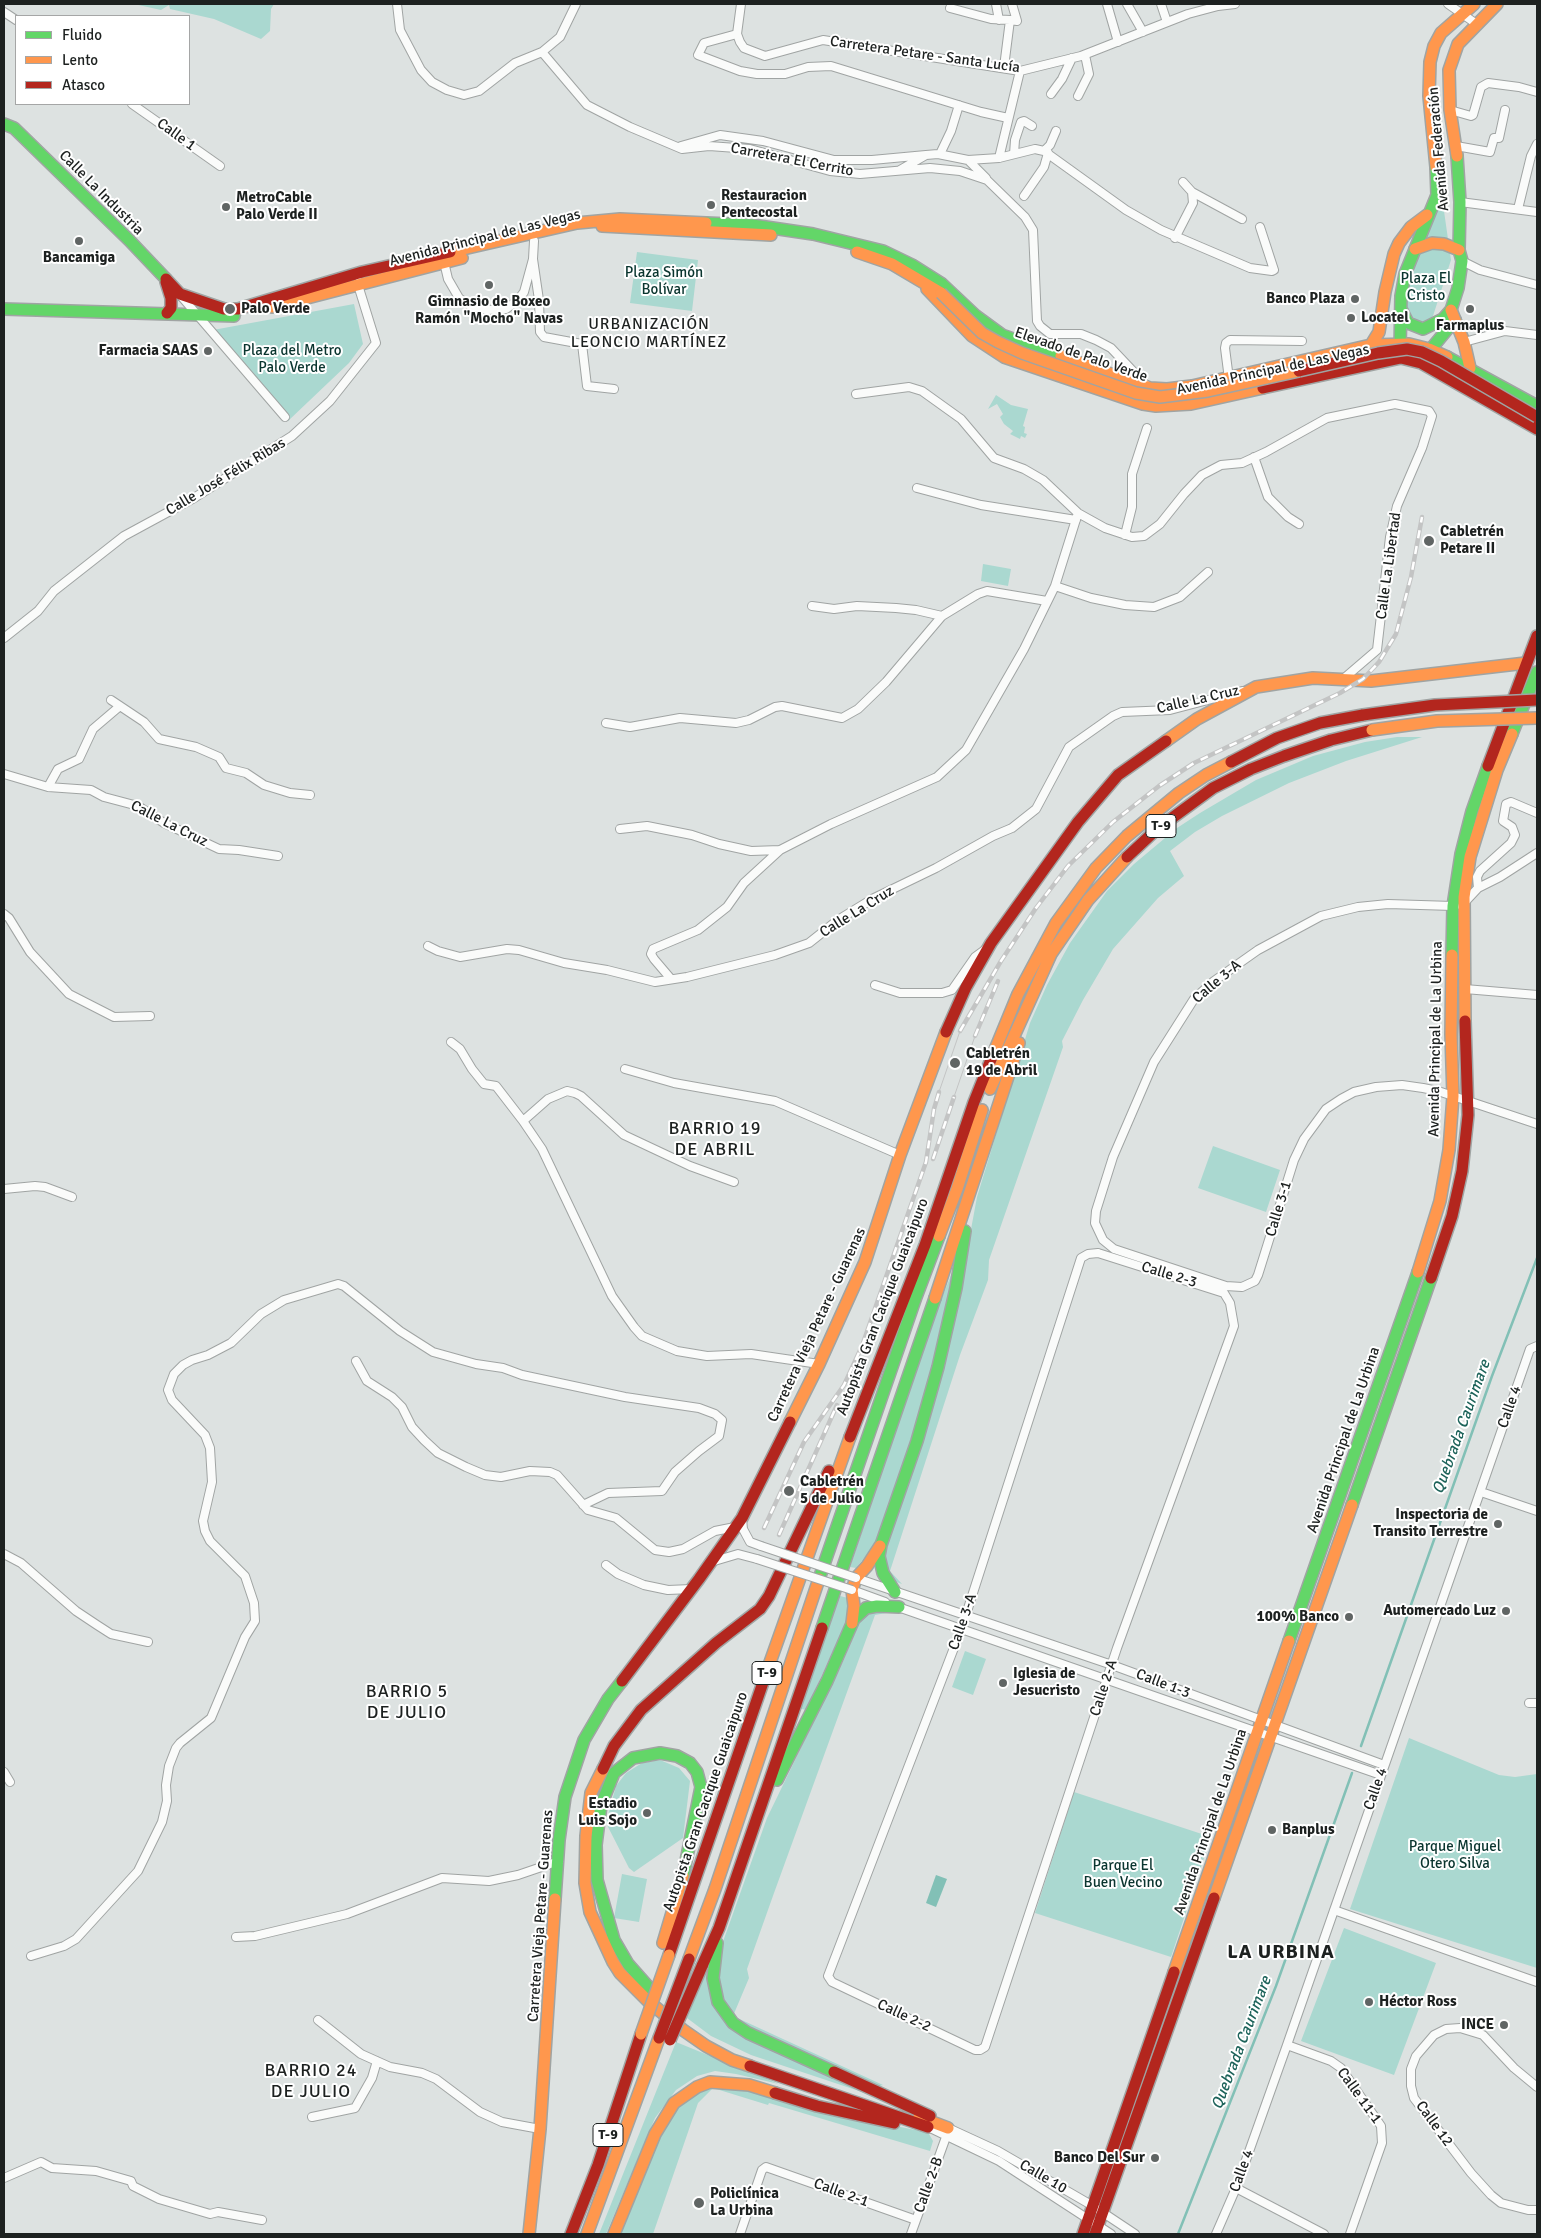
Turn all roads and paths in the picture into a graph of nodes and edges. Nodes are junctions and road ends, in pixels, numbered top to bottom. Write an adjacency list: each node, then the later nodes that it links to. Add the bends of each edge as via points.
1 (397, 4): 25 (street, via 400,30 421,70 432,82 447,90 464,94 479,91 514,63)
2 (576, 4): 25 (street, via 560,37)
3 (741, 4): 23 (street)
4 (996, 4): 18 (street)
5 (1012, 4): 19 (street, via 1017,21)
6 (1107, 4): 24 (street)
7 (1127, 4): 22 (street)
8 (1161, 4): 20 (street)
9 (1235, 4): 13 (street, Carretera Petare - Santa Lucía)
10 (1448, 4): 16 (street)
11 (1474, 4): 16 (main road, Avenida Federación)
12 (1498, 4): 21 (main road, Avenida Federación)
13 (1217, 5): 20 (street, Carretera Petare - Santa Lucía)
14 (950, 8): 18 (street)
15 (4, 12): 17 (street)
16 (1462, 14): 21 (street); 59 (main road, Avenida Federación, via 1441,33 1430,62 1438,184)
17 (15, 19)
18 (999, 20): 19 (street)
19 (1010, 20): 28 (street)
20 (1167, 22): 22 (street, Carretera Petare - Santa Lucía)
21 (1478, 25): 35 (main road, Avenida Federación, via 1454,52 1449,70)
22 (1143, 32): 24 (street, Carretera Petare - Santa Lucía)
23 (737, 34): 28 (street, Carretera Petare - Santa Lucía, via 744,48 765,56 823,40); 34 (street, via 704,43 698,55 757,74 785,74 808,67 831,66)
24 (1118, 42): 26 (street, Carretera Petare - Santa Lucía)
25 (542, 52): 43 (street, Carretera El Cerrito, via 587,105)
26 (1084, 55): 27 (street, Carretera Petare - Santa Lucía); 32 (street, via 1089,74)
27 (1072, 58): 29 (street, Carretera Petare - Santa Lucía); 31 (street)
28 (1004, 67): 29 (street, Carretera Petare - Santa Lucía)
29 (1020, 71): 37 (street)
30 (1537, 92): 35 (street, via 1488,83 1481,87 1473,115)
31 (1051, 94)
32 (1078, 96)
33 (133, 105): 50 (street, Calle 1)
34 (959, 105): 37 (street); 45 (street)
35 (1450, 110): 42 (main road, Avenida Federación)
36 (1505, 110): 42 (street, via 1499,138 1494,138 1490,152)
37 (1008, 118): 48 (street)
38 (7, 124): 70 (main road, Calle La Industria, via 129,240)
39 (1032, 126): 46 (street, via 1022,121)
40 (1056, 132): 44 (street)
41 (1537, 144): 57 (street)
42 (1456, 146): 56 (main road, Avenida Federación)
43 (676, 148): 47 (street, via 720,134 834,160); 51 (street, Carretera El Cerrito, via 750,149 830,171 860,174)
44 (1046, 152): 46 (street, via 1035,149); 55 (street, via 1044,167); 62 (street, via 1126,210)
45 (940, 154): 47 (street); 49 (street)
46 (1014, 154): 48 (street)
47 (926, 155): 51 (street)
48 (999, 158): 49 (street)
49 (968, 160): 52 (street)
50 (220, 166)
51 (898, 171): 52 (street, Carretera El Cerrito, via 930,168 960,171)
52 (987, 180): 89 (street, Carretera El Cerrito, via 1026,217 1033,230 1037,321 1040,326 1050,334 1081,334 1096,340 1110,348)
53 (1183, 182): 54 (street)
54 (1192, 192): 60 (street); 62 (street, via 1192,208)
55 (1024, 196)
56 (1460, 202): 57 (street); 65 (main road, Avenida Federación)
57 (1518, 209): 58 (street)
58 (1537, 212)
59 (1429, 214): 64 (main road, Avenida Federación); 83 (main road, via 1411,227 1399,242 1385,292 1379,332)
60 (1242, 220)
61 (1260, 227): 62 (street, via 1272,272 1250,268)
62 (1175, 238)
63 (534, 241): 66 (street); 67 (main road, Avenida Principal de Las Vegas); 69 (main road, Avenida Principal de Las Vegas, via 601,226 764,234 867,254)
64 (1415, 249): 65 (main road, via 1432,243 1444,244); 75 (main road, via 1405,274)
65 (1461, 256): 72 (street, via 1480,270); 78 (main road)
66 (534, 259): 67 (street, via 524,292 518,300 506,309 487,310 472,307 459,298 452,289); 90 (street, via 540,332 544,337 582,344 587,386)
67 (444, 262): 71 (main road, Avenida Principal de Las Vegas)
68 (362, 272): 69 (main road, Avenida Principal de Las Vegas, via 578,223 620,219 752,226 813,234 883,251 912,265); 71 (street); 73 (main road, Avenida Principal de Las Vegas, via 238,309 213,306)
69 (922, 277): 85 (main road, Avenida Principal de Las Vegas, via 956,320 991,350 1143,404 1191,404); 89 (main road, Avenida Principal de Las Vegas, via 942,284 1002,335); 93 (main road, Elevado de Palo Verde, bridge, via 982,333 998,342 1136,393 1160,397 1208,392 1407,349 1441,361)
70 (166, 281): 73 (main road, Calle La Industria); 76 (main road, via 171,298)
71 (358, 285): 77 (main road, Avenida Principal de Las Vegas, via 238,316); 108 (street, Calle José Félix Ribas, via 376,344 330,401 292,436 194,498 124,536 54,591 38,611)
72 (1537, 285)
73 (180, 294): 77 (street, Calle La Industria)
74 (4, 309): 76 (main road, Avenida Principal de Las Vegas)
75 (1402, 311): 78 (main road, via 1408,323 1423,329); 82 (main road)
76 (167, 314): 77 (main road, Avenida Principal de Las Vegas)
77 (196, 314): 94 (street, Calle La Industria)
78 (1453, 315): 81 (main road); 84 (main road)
79 (1537, 335): 81 (street, via 1505,331)
80 (1302, 341): 88 (street, via 1230,340 1225,348)
81 (1464, 342): 87 (main road)
82 (1400, 344): 83 (main road, Avenida Principal de Las Vegas); 84 (main road, Avenida Principal de Las Vegas); 85 (main road)
83 (1371, 345): 88 (main road, Avenida Principal de Las Vegas)
84 (1429, 349): 86 (main road); 87 (main road, Avenida Principal de Las Vegas)
85 (1401, 358): 86 (main road, Avenida Principal de Las Vegas)
86 (1421, 363): 96 (main road, Avenida Principal de Las Vegas)
87 (1470, 368): 92 (main road, Avenida Principal de Las Vegas)
88 (1229, 378): 89 (main road, Avenida Principal de Las Vegas, via 1184,388)
89 (1150, 388)
90 (614, 389)
91 (856, 394): 99 (street, via 908,386 922,391 961,419 994,458 1043,480)
92 (1537, 406)
93 (1537, 417)
94 (285, 418)
95 (1147, 428): 101 (street, via 1132,474 1132,508)
96 (1537, 428)
97 (1254, 457): 100 (street, via 1268,497); 101 (street, via 1242,463 1221,465 1202,475 1154,529 1144,536); 111 (street, Calle La Libertad, via 1327,418 1395,404 1432,413 1422,448 1397,506 1390,537 1377,650)
98 (917, 488): 99 (street, via 981,505)
99 (1077, 516): 101 (street); 103 (street)
100 (1299, 524)
101 (1126, 535)
102 (1208, 572): 103 (street, via 1180,597 1154,607 1091,598)
103 (1055, 586): 104 (street)
104 (1047, 601): 106 (street, via 987,591); 123 (street, via 1024,649 966,750 937,777)
105 (812, 606): 106 (street, via 896,608)
106 (942, 616): 117 (street, via 879,690 842,718 782,706 736,723 680,718 630,726)
107 (1537, 636): 109 (main road, Avenida Principal de La Urbina)
108 (4, 638)
109 (1526, 663): 111 (main road, Carretera Vieja Petare - Guarenas, via 1371,681); 127 (main road, Avenida Principal de La Urbina, via 1472,811 1460,854)
110 (1537, 672): 127 (main road, Avenida Principal de La Urbina, via 1483,812)
111 (1342, 680): 112 (main road, Carretera Vieja Petare - Guarenas, via 1298,679)
112 (1256, 687): 130 (main road, Carretera Vieja Petare - Guarenas, via 1197,719 1118,775 1028,888); 131 (street, Calle La Cruz, via 1170,710 1122,712 1112,716 1069,747 1036,809 1012,828 874,898 809,943 687,978)
113 (111, 700): 115 (street)
114 (1537, 700): 154 (main road, Autopista Gran Cacique Guaicaipuro / T-9, bridge, via 1435,705 1363,715 1320,723 1277,738 1179,793 1145,820 1096,868 1056,923 1018,994 974,1102 925,1245)
115 (120, 706): 119 (street, via 93,729 79,758 58,769); 120 (street, via 144,722 159,739 220,756 226,768 246,773 264,785)
116 (1537, 718): 135 (main road, Autopista Gran Cacique Guaicaipuro / T-9, bridge, via 1437,721 1372,730 1331,740 1251,769 1213,788 1157,829 1115,868 1050,954)
117 (606, 723)
118 (4, 774): 119 (street, Calle La Cruz)
119 (48, 787): 125 (street, Calle La Cruz, via 91,790 138,806 164,823 220,849)
120 (310, 795)
121 (1537, 813): 126 (street, via 1511,802 1506,804 1503,821 1512,827 1515,835 1511,843 1480,872)
122 (620, 830): 123 (street, via 647,826 751,850)
123 (780, 850): 131 (street, via 744,883 727,907 698,930 653,949 654,959)
124 (1537, 853): 126 (street)
125 (278, 856)
126 (1478, 888): 127 (street)
127 (1459, 905): 133 (main road, Avenida Principal de La Urbina); 139 (main road, Avenida Principal de La Urbina, via 1451,1015); 148 (street, Calle 3-A, via 1378,905 1322,916 1258,950 1194,999 1154,1062 1112,1157 1096,1211 1095,1223)
128 (4, 914): 136 (street, via 30,952 69,994 114,1017)
129 (428, 946): 131 (street, Calle La Cruz, via 460,956 519,950 655,982)
130 (988, 948): 132 (street, via 975,957 952,990 900,993); 143 (main road, Carretera Vieja Petare - Guarenas, via 946,1032)
131 (671, 978)
132 (875, 985)
133 (1465, 989): 134 (street); 140 (main road, Avenida Principal de La Urbina)
134 (1537, 995)
135 (1024, 1012): 147 (main road, via 1021,1037); 191 (main road, Autopista Gran Cacique Guaicaipuro / T-9, bridge, via 985,1098 957,1189 916,1298 715,1889 688,1959)
136 (150, 1016)
137 (451, 1042): 141 (street, via 460,1049 484,1084 496,1086)
138 (625, 1069): 143 (street, via 692,1086 775,1101)
139 (1453, 1096): 140 (street, Calle 3-1); 148 (street, Calle 3-1, via 1409,1086 1376,1087 1354,1092 1326,1109 1308,1132 1294,1160 1258,1275 1249,1285 1226,1286 1114,1249); 175 (main road, Avenida Principal de La Urbina, via 1447,1168 1431,1234)
140 (1468, 1101): 142 (street, Calle 3-1); 174 (main road, Avenida Principal de La Urbina, via 1462,1171 1452,1216)
141 (523, 1120): 144 (street, via 548,1099 567,1092 575,1093 624,1135 690,1166); 153 (street, via 542,1149 612,1296 642,1336 677,1351 707,1356 751,1354)
142 (1537, 1124)
143 (900, 1155): 153 (main road, Carretera Vieja Petare - Guarenas, via 865,1262)
144 (734, 1182)
145 (4, 1189): 146 (street, via 35,1186)
146 (72, 1196)
147 (967, 1205): 159 (main road, via 956,1288 938,1367 917,1441); 181 (main road)
148 (1099, 1234)
149 (1081, 1258): 150 (street, Calle 2-3, via 1098,1253 1224,1293 1230,1303); 168 (street, Calle 3-A)
150 (1234, 1326): 172 (street, Calle 2-A)
151 (1537, 1346): 155 (street, Calle 4, via 1530,1349)
152 (356, 1361): 156 (street, via 367,1381 402,1407 412,1427 438,1453 494,1477 542,1470 550,1472 557,1475)
153 (819, 1364): 158 (main road, Carretera Vieja Petare - Guarenas)
154 (867, 1391): 186 (main road, Autopista Gran Cacique Guaicaipuro / T-9); 197 (main road, via 760,1609 716,1643 641,1710 606,1760 588,1806 585,1883 590,1912 613,1962 648,2001 683,2030 732,2060)
155 (1481, 1492): 157 (street); 177 (street, Calle 4)
156 (583, 1505): 158 (street, via 588,1510 616,1518 655,1550 669,1552 684,1549); 187 (street, via 608,1493 662,1491 675,1472 719,1436 722,1420 700,1408 522,1375 433,1352 338,1284 284,1300 261,1314 230,1343 183,1365 174,1374 168,1390 172,1400 205,1435 210,1448 212,1482 203,1521 205,1532 245,1576 254,1603 254,1621 211,1718 176,1748 169,1766 162,1822 138,1871 76,1939)
157 (1537, 1511)
158 (738, 1523): 161 (main road, Carretera Vieja Petare - Guarenas); 163 (street, Calle 1-3, bridge, via 750,1542)
159 (881, 1544): 163 (main road); 166 (main road, via 879,1556 883,1573)
160 (4, 1554): 171 (street, via 21,1563 76,1610 111,1634)
161 (710, 1563): 164 (main road, Carretera Vieja Petare - Guarenas); 165 (street, Calle 1-3, bridge, via 738,1554)
162 (606, 1565): 164 (street, via 644,1585 668,1590)
163 (856, 1578): 165 (main road); 166 (street, Calle 1-3)
164 (691, 1589): 182 (main road, Carretera Vieja Petare - Guarenas, via 608,1698 584,1740 565,1797)
165 (852, 1590): 167 (street, Calle 1-3); 169 (main road)
166 (895, 1592): 168 (street, Calle 1-3)
167 (899, 1607): 169 (main road, via 866,1608); 170 (street, Calle 1-3)
168 (966, 1616): 170 (street, Calle 3-A); 172 (street, Calle 1-3)
169 (851, 1626): 181 (main road, via 785,1765 773,1787)
170 (962, 1627): 173 (street, Calle 1-3); 188 (street, Calle 3-A)
171 (148, 1642)
172 (1112, 1665): 173 (street, Calle 2-A); 175 (street, Calle 1-3)
173 (1108, 1678): 175 (street, Calle 1-3); 193 (street, Calle 2-A, via 985,2047)
174 (1275, 1726): 175 (street, Calle 1-3); 176 (main road, Avenida Principal de La Urbina); 177 (street, Calle 1-3)
175 (1260, 1727): 176 (street, Calle 1-3); 202 (main road, Avenida Principal de La Urbina)
176 (1271, 1738): 179 (street, Calle 1-3); 204 (main road, Avenida Principal de La Urbina)
177 (1384, 1766): 179 (street, Calle 4)
178 (4, 1772): 180 (street)
179 (1381, 1775): 183 (street, Calle 4)
180 (10, 1782)
181 (763, 1796): 184 (main road)
182 (559, 1861): 185 (street, via 489,1881 442,1878 347,1914 255,1936); 198 (main road, Carretera Vieja Petare - Guarenas)
183 (1334, 1910): 189 (street); 192 (street, Calle 4)
184 (719, 1928): 191 (main road, bridge); 199 (main road, via 715,1988 718,2002 733,2024 938,2120)
185 (236, 1937)
186 (665, 1954): 199 (main road, via 701,1787 697,1772 690,1763 677,1756 660,1753 639,1756 619,1767 607,1788 597,1829 596,1870 602,1903 614,1940 628,1964 683,2020 736,2053 901,2109); 210 (main road, Autopista Gran Cacique Guaicaipuro / T-9, bridge, via 598,2165)
187 (31, 1956)
188 (829, 1979): 193 (street, Calle 2-2)
189 (1537, 1982)
190 (318, 2020): 194 (street, via 361,2054)
191 (665, 2039): 211 (main road, Autopista Gran Cacique Guaicaipuro / T-9, via 650,2067)
192 (1287, 2045): 201 (street, Calle 4); 220 (street, Calle 11-1, via 1331,2061 1341,2068 1381,2126 1382,2143)
193 (980, 2050)
194 (377, 2061): 196 (street, via 372,2078 355,2108); 198 (street, via 436,2079 472,2108 489,2117)
195 (1537, 2088): 203 (street, Calle 12, via 1483,2035 1460,2028 1446,2029 1434,2035 1416,2056 1411,2069 1414,2098 1471,2173 1502,2202)
196 (312, 2117)
197 (928, 2127): 199 (street, Calle 10); 212 (main road, via 863,2117 749,2085 710,2082 685,2094 664,2118)
198 (540, 2129): 209 (main road, Carretera Vieja Petare - Guarenas)
199 (947, 2133): 202 (street, Calle 10, via 998,2151); 205 (street, Calle 10, via 999,2161); 207 (street, Calle 2-B)
200 (4, 2178): 206 (street, via 41,2162 52,2168 96,2171 131,2181 134,2186 159,2199 210,2214 218,2212)
201 (1236, 2188): 218 (street, Calle 4); 219 (street)
202 (1093, 2206): 204 (street, Calle 10); 205 (main road, Avenida Principal de La Urbina)
203 (1537, 2210)
204 (1103, 2213): 208 (main road, Avenida Principal de La Urbina); 217 (street, Calle 10)
205 (1088, 2219): 208 (street, Calle 10); 215 (main road, Avenida Principal de La Urbina)
206 (262, 2220)
207 (916, 2220): 213 (street, Calle 2-1, via 766,2167 762,2170); 214 (street, Calle 2-B)
208 (1097, 2230): 216 (street, Calle 10)
209 (529, 2234)
210 (571, 2234)
211 (587, 2234)
212 (614, 2234)
213 (740, 2234)
214 (911, 2234)
215 (1082, 2234)
216 (1111, 2234)
217 (1135, 2234)
218 (1216, 2234)
219 (1324, 2234)
220 (1350, 2234)

